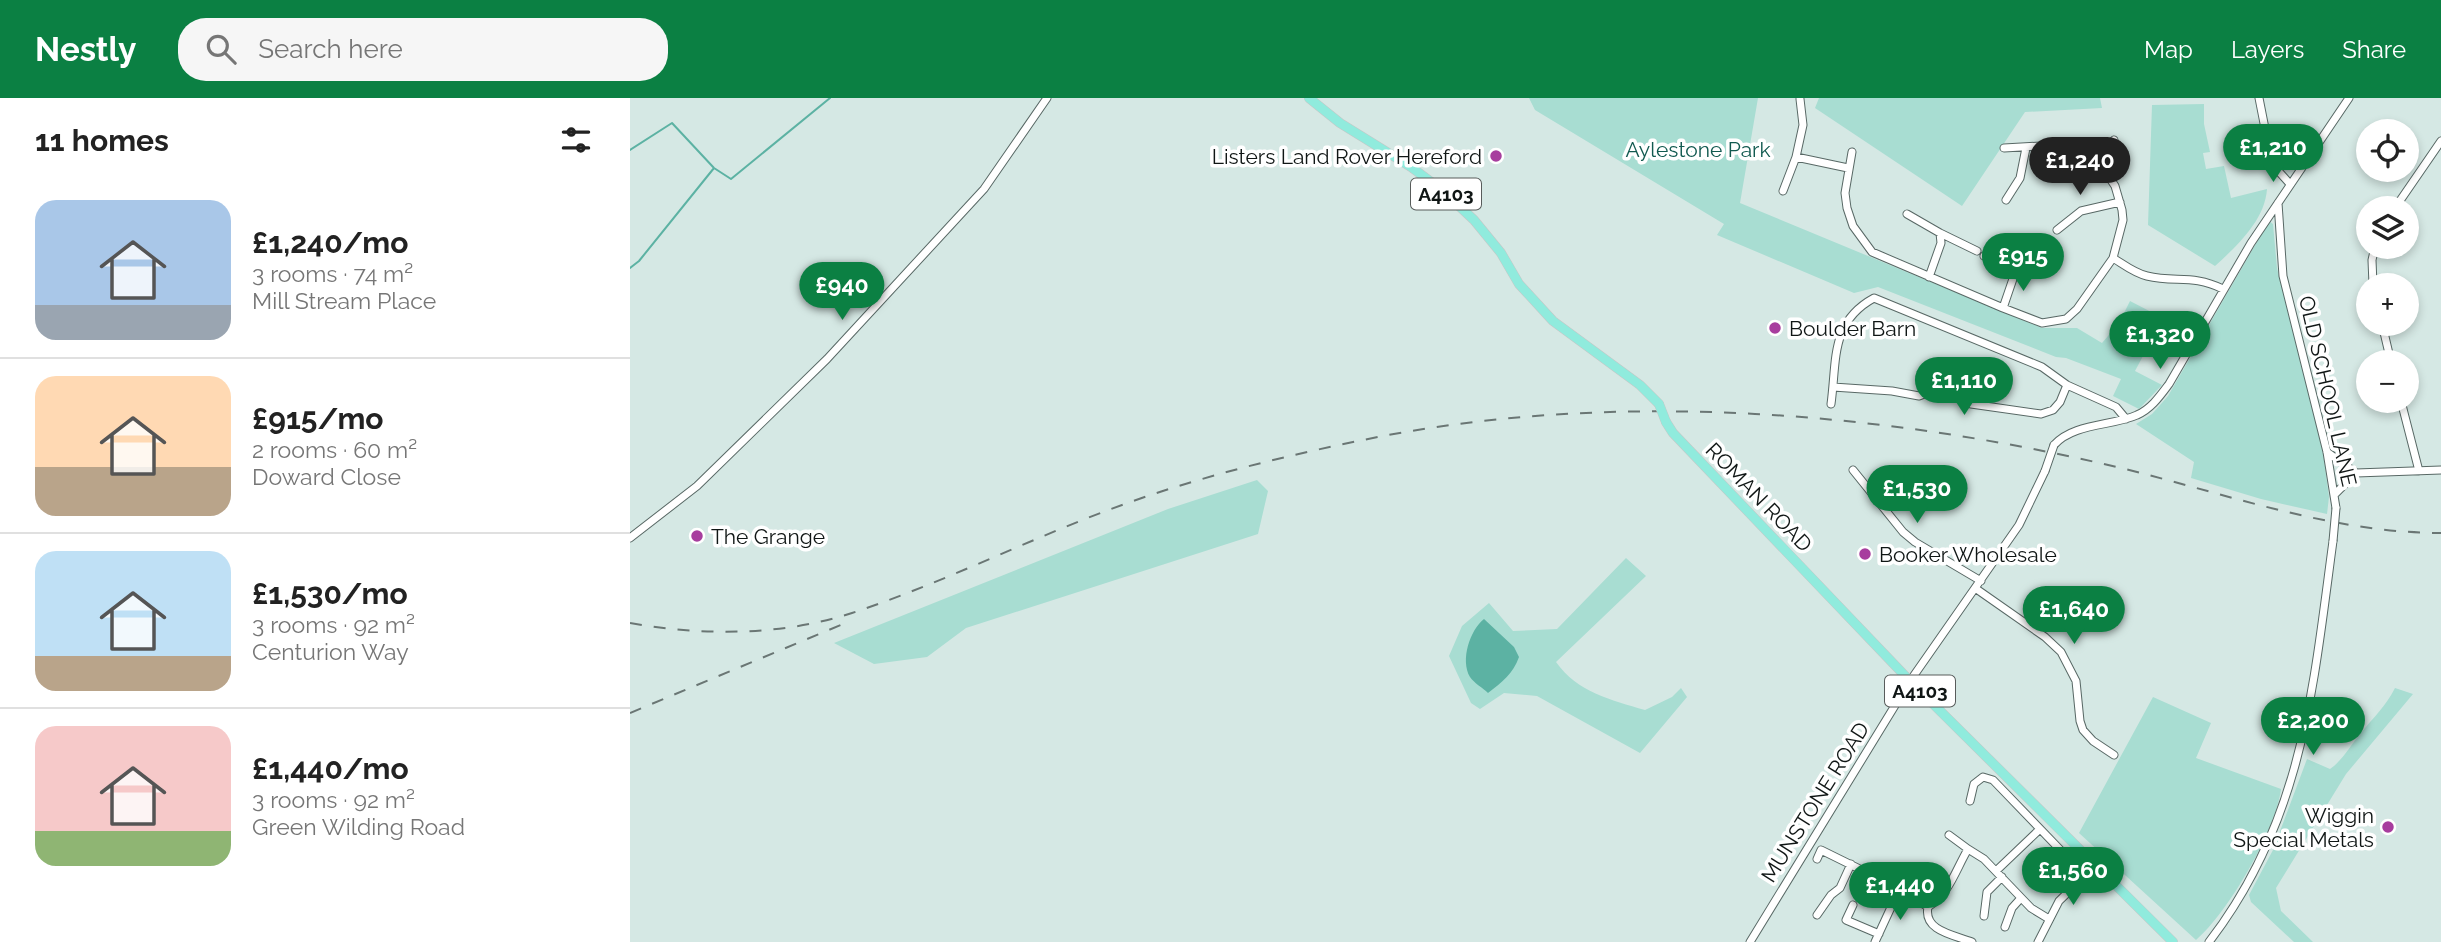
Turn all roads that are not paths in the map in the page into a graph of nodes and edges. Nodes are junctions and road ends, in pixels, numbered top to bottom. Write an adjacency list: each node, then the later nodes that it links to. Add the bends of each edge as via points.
1 (1047, 98): 38 (street, via 984,188 827,359 697,486)
2 (1309, 98): 41 (main road, ROMAN ROAD / A4103, bridge, via 1411,167 1474,220 1519,284 1553,321 1659,404 1673,433)
3 (2259, 98): 14 (street, via 2272,164)
4 (2349, 98): 14 (street)
5 (1800, 99): 11 (street, via 1803,125)
6 (2113, 140): 12 (street)
7 (2441, 141): 16 (street)
8 (2004, 148): 9 (street)
9 (2026, 148): 12 (street, via 2059,145); 17 (street, via 2020,178)
10 (1852, 152): 13 (street)
11 (1796, 157): 13 (street); 15 (street)
12 (2099, 162): 18 (street)
13 (1848, 168): 24 (street, via 1847,208 1861,240 1872,253)
14 (2290, 184): 19 (street)
15 (1783, 191)
16 (2403, 196)
17 (2006, 200)
18 (2120, 202): 21 (street, via 2081,211); 23 (street, via 2123,220)
19 (2277, 202): 25 (street); 32 (street, OLD SCHOOL LANE, via 2283,276)
20 (1907, 214): 22 (street)
21 (2057, 230)
22 (1940, 233): 24 (street); 26 (street, via 2016,270)
23 (2113, 258): 25 (street, via 2142,275 2200,280); 26 (street, via 2066,319 2042,323)
24 (1929, 277): 26 (street)
25 (2223, 289): 31 (street, via 2169,384 2145,411)
26 (2003, 308)
27 (2067, 385): 28 (street, via 2053,411 2041,414 1971,404 1956,394 1932,391 1919,396); 28 (street, via 2042,367 1874,298 1848,317 1838,338); 31 (street, via 2116,407)
28 (1833, 387): 29 (street)
29 (1831, 404)
30 (2404, 413): 35 (street)
31 (2126, 419): 39 (street, MUNSTONE ROAD, bridge, via 2077,432 2054,444 2019,525)
32 (2327, 453): 36 (street); 37 (street, OLD SCHOOL LANE)
33 (1853, 470): 39 (street, via 1909,537)
34 (2441, 470): 35 (street)
35 (2419, 471): 36 (street)
36 (2356, 473): 37 (street)
37 (2335, 494): 69 (street, OLD SCHOOL LANE, bridge, via 2333,541 2308,711 2290,788 2255,871)
38 (630, 538)
39 (1980, 581): 40 (street, MUNSTONE ROAD)
40 (1975, 589): 41 (street, MUNSTONE ROAD); 42 (street, via 2062,652 2076,681 2083,730)
41 (1910, 681): 50 (main road, ROMAN ROAD / A4103); 64 (street, MUNSTONE ROAD)
42 (2114, 755)
43 (1970, 801): 44 (street, via 1974,784 1983,777 1993,780)
44 (2040, 829): 48 (street); 52 (street)
45 (1949, 835): 46 (street)
46 (1968, 849): 52 (street); 57 (street, via 1946,892)
47 (1817, 859): 49 (street, via 1823,847)
48 (2071, 860)
49 (1851, 864): 51 (street); 58 (street, via 1840,888)
50 (2096, 865): 60 (street, via 2059,901); 68 (main road, ROMAN ROAD / A4103)
51 (1870, 874): 53 (street); 54 (street)
52 (1999, 874): 55 (street); 59 (street, via 1987,892)
53 (1899, 890): 57 (street); 63 (street)
54 (1860, 896)
55 (2021, 898): 60 (street); 61 (street)
56 (1853, 905): 63 (street, via 1846,920)
57 (1928, 907): 62 (street, via 1930,924)
58 (1817, 915)
59 (1984, 916)
60 (2049, 919): 67 (street)
61 (2005, 927)
62 (1946, 932): 65 (street); 66 (street)
63 (1877, 938)
64 (1750, 942)
65 (1942, 942)
66 (1972, 942)
67 (2038, 942)
68 (2174, 942)
69 (2209, 942)

